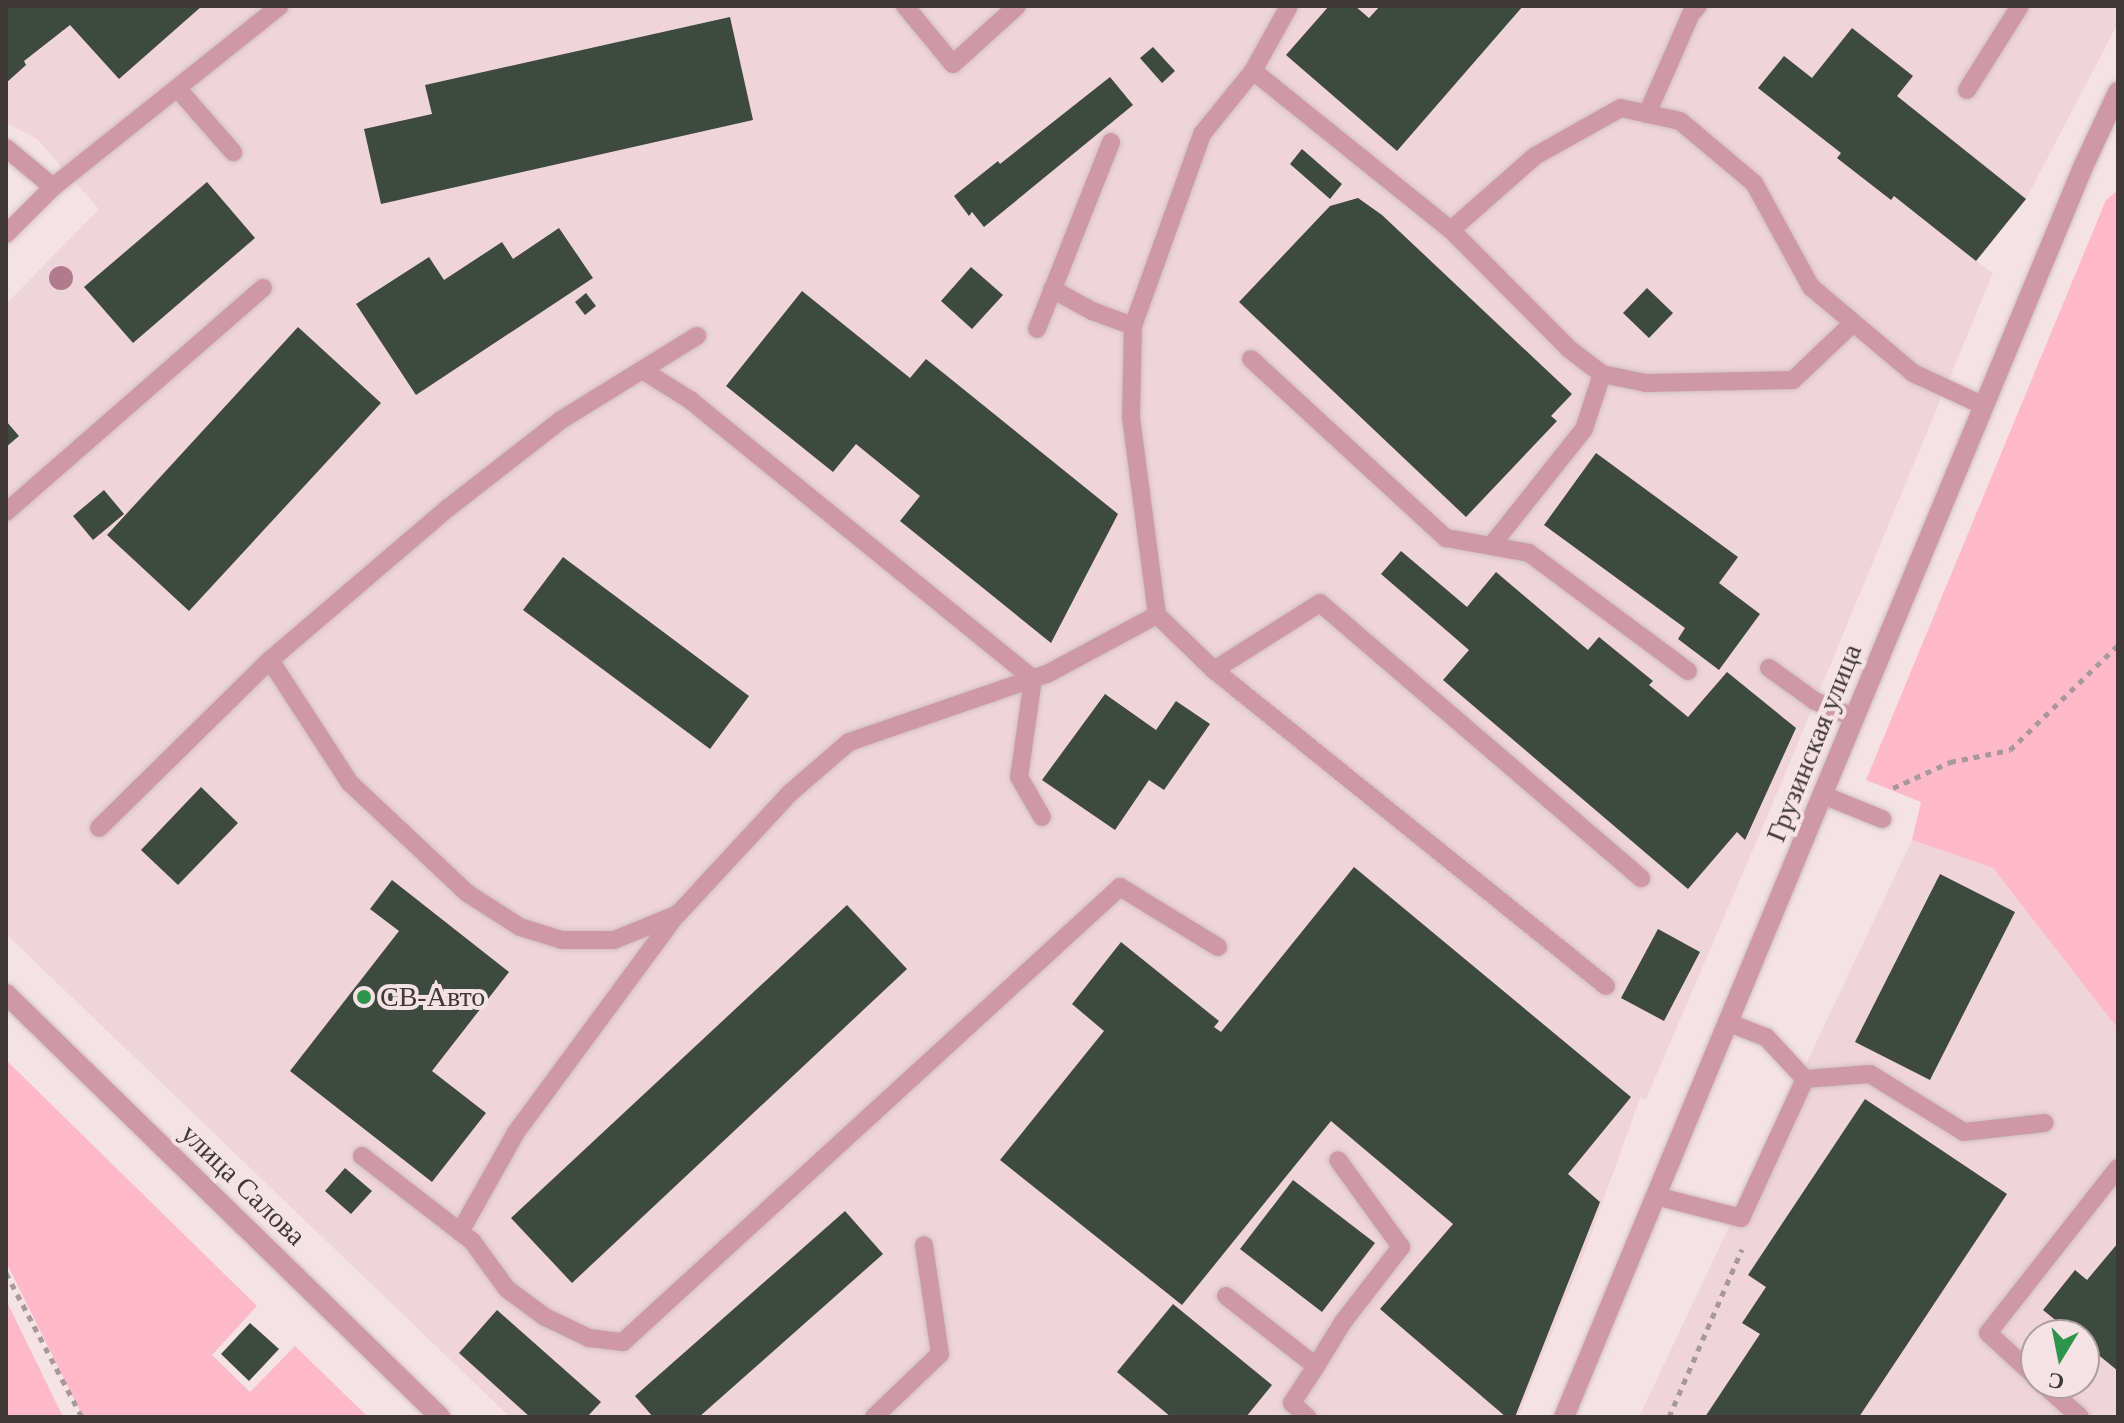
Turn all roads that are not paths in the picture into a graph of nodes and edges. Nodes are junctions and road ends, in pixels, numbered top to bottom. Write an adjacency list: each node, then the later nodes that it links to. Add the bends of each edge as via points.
1 (280, 6): 8 (lane)
2 (905, 6): 3 (lane, via 953,64)
3 (1017, 6)
4 (1289, 6): 7 (lane)
5 (1698, 6): 11 (lane)
6 (2020, 6): 9 (lane)
7 (1253, 71): 17 (lane); 22 (lane, via 1202,134)
8 (178, 89): 15 (lane); 16 (lane)
9 (1967, 90)
10 (2118, 92): 12 (street, Грузинская улица)
11 (1647, 114): 17 (lane, via 1621,108 1535,156); 21 (lane, via 1680,121 1754,183 1811,287)
12 (2110, 122): 28 (street, Грузинская улица)
13 (1111, 142): 20 (lane)
14 (6, 148): 16 (lane)
15 (233, 152)
16 (53, 187): 18 (lane)
17 (1451, 230): 27 (lane, via 1569,349)
18 (6, 234)
19 (263, 288): 29 (lane)
20 (1052, 289): 22 (lane); 23 (lane)
21 (1853, 323): 27 (lane, via 1793,380 1646,383); 28 (lane, via 1913,373)
22 (1133, 326): 31 (lane, via 1131,418)
23 (1037, 329)
24 (697, 336): 26 (lane)
25 (1251, 359): 30 (lane, via 1446,538)
26 (642, 370): 32 (lane, via 536,439); 36 (lane, via 690,400)
27 (1602, 374): 30 (lane, via 1584,429)
28 (1984, 406): 37 (street, Грузинская улица)
29 (6, 512)
30 (1491, 546): 35 (lane, via 1529,553)
31 (1157, 615): 34 (lane); 36 (lane)
32 (270, 660): 41 (lane); 43 (lane, via 350,783 467,893 520,927 562,940 614,940)
33 (1769, 668): 37 (lane, via 1815,701)
34 (1214, 670): 42 (lane, via 1320,603); 45 (lane)
35 (1688, 671)
36 (1033, 679): 39 (lane, via 1019,777); 43 (lane, via 849,742 790,793)
37 (1855, 718): 38 (street, Грузинская улица)
38 (1823, 795): 40 (lane); 47 (street, Грузинская улица)
39 (1042, 817)
40 (1882, 819)
41 (99, 828)
42 (1641, 878)
43 (678, 914): 54 (lane, via 517,1131)
44 (1218, 947): 54 (lane, via 1120,887 623,1342 589,1338 545,1317 507,1289)
45 (1606, 986)
46 (6, 994): 60 (street, улица Салова)
47 (1729, 1023): 48 (lane, via 1766,1037); 53 (street, Грузинская улица)
48 (1805, 1079): 49 (lane, via 1870,1074 1964,1132); 53 (lane, via 1741,1218)
49 (2044, 1123)
50 (362, 1156): 54 (lane)
51 (1338, 1160): 58 (lane, via 1401,1247)
52 (2118, 1168): 57 (lane, via 1988,1333)
53 (1656, 1196): 63 (street, Грузинская улица)
54 (460, 1232)
55 (924, 1245): 61 (lane, via 940,1354)
56 (1226, 1296): 58 (lane)
57 (2020, 1362)
58 (1316, 1366): 62 (lane, via 1292,1403)
59 (2060, 1399): 64 (lane)
60 (440, 1417)
61 (874, 1417)
62 (1307, 1417)
63 (1564, 1417)
64 (2080, 1417)

